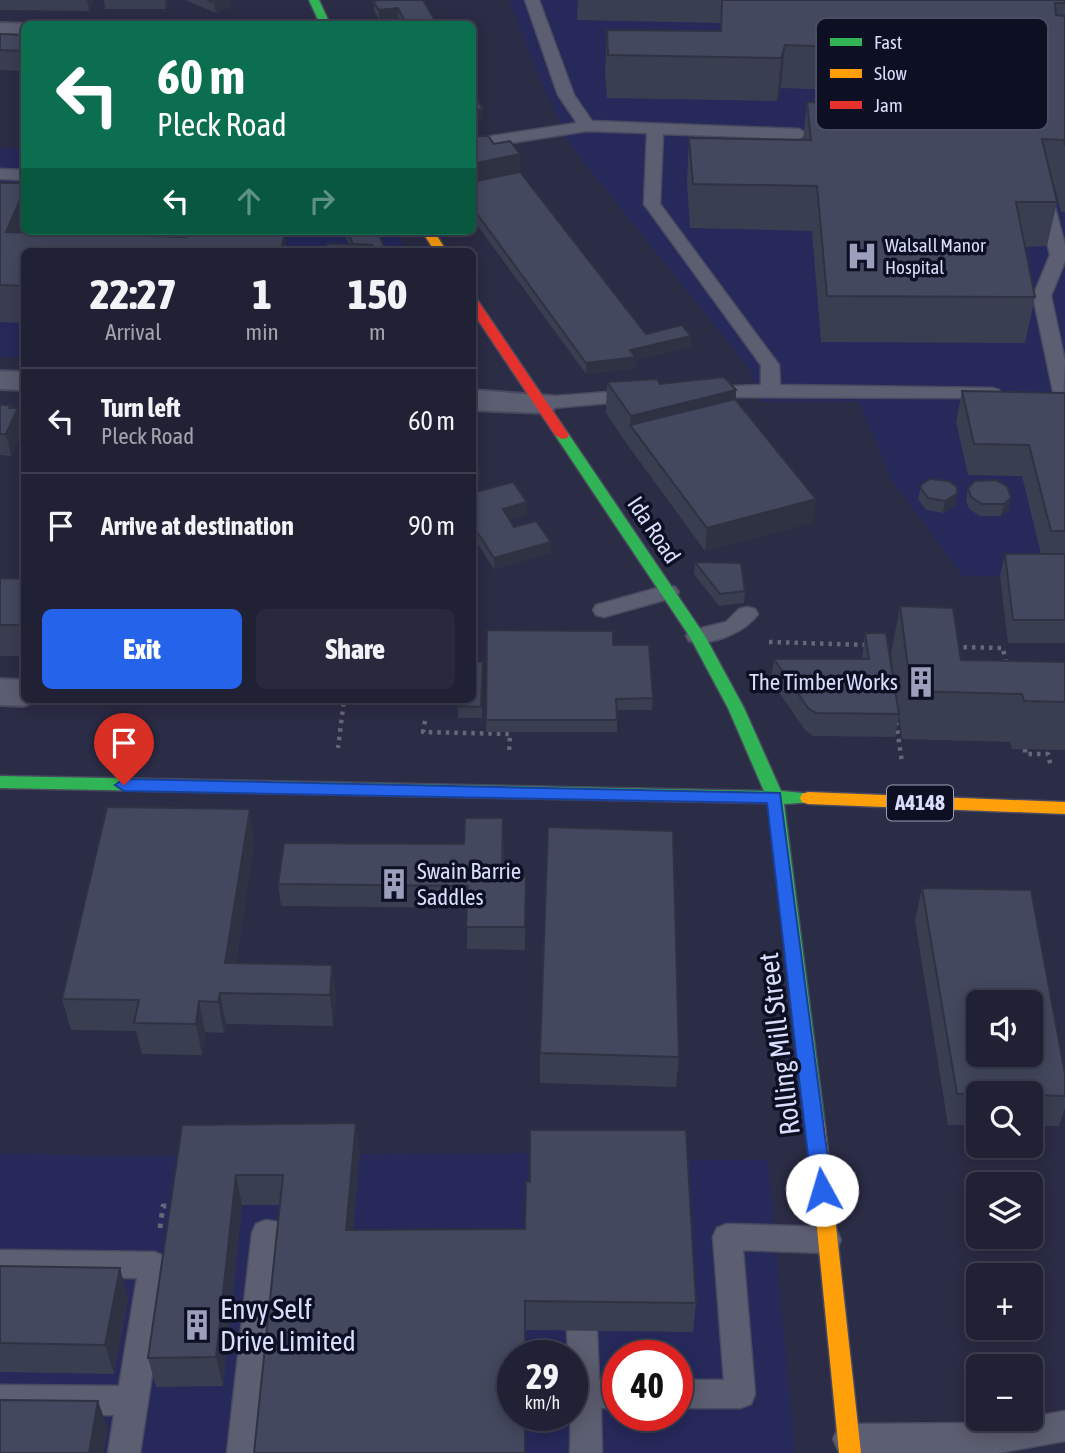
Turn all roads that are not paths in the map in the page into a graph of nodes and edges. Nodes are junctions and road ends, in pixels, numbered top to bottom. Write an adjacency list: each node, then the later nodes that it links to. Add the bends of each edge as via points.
1 (314, 0): 3 (main road)
2 (532, 0): 6 (lane, via 566,95)
3 (324, 21)
4 (0, 30): 5 (street)
5 (21, 30)
6 (587, 126): 7 (lane); 9 (lane)
7 (654, 130): 8 (lane); 16 (lane, via 652,204 770,365)
8 (799, 134)
9 (476, 143)
10 (0, 174): 11 (lane)
11 (21, 175)
12 (1042, 189): 20 (lane, via 1059,256 1042,296)
13 (476, 307): 22 (main road, Ida Road)
14 (0, 380): 15 (street)
15 (21, 381)
16 (771, 390): 17 (lane); 19 (lane)
17 (694, 394)
18 (655, 395): 22 (lane)
19 (1007, 395)
20 (1059, 396)
21 (476, 400): 22 (street)
22 (542, 403): 23 (main road, Ida Road)
23 (668, 592): 24 (lane); 26 (main road, Ida Road)
24 (604, 610)
25 (747, 614): 26 (lane)
26 (702, 644): 30 (main road, Ida Road)
27 (0, 692): 28 (street)
28 (21, 693)
29 (0, 782): 30 (main road, A4148)
30 (775, 797): 31 (main road, A4148); 33 (main road, Rolling Mill Street)
31 (1065, 808)
32 (284, 1234): 45 (lane, via 266,1233)
33 (827, 1240): 37 (lane, via 727,1237 740,1394); 43 (main road, Rolling Mill Street)
34 (0, 1263): 39 (lane, via 164,1264)
35 (582, 1331): 36 (lane)
36 (582, 1340)
37 (693, 1394)
38 (0, 1400): 39 (lane)
39 (132, 1401): 44 (lane)
40 (1065, 1426): 42 (lane)
41 (586, 1431): 46 (lane)
42 (998, 1438): 43 (lane); 47 (lane)
43 (849, 1446)
44 (124, 1453)
45 (243, 1453)
46 (586, 1453)
47 (1027, 1453)

